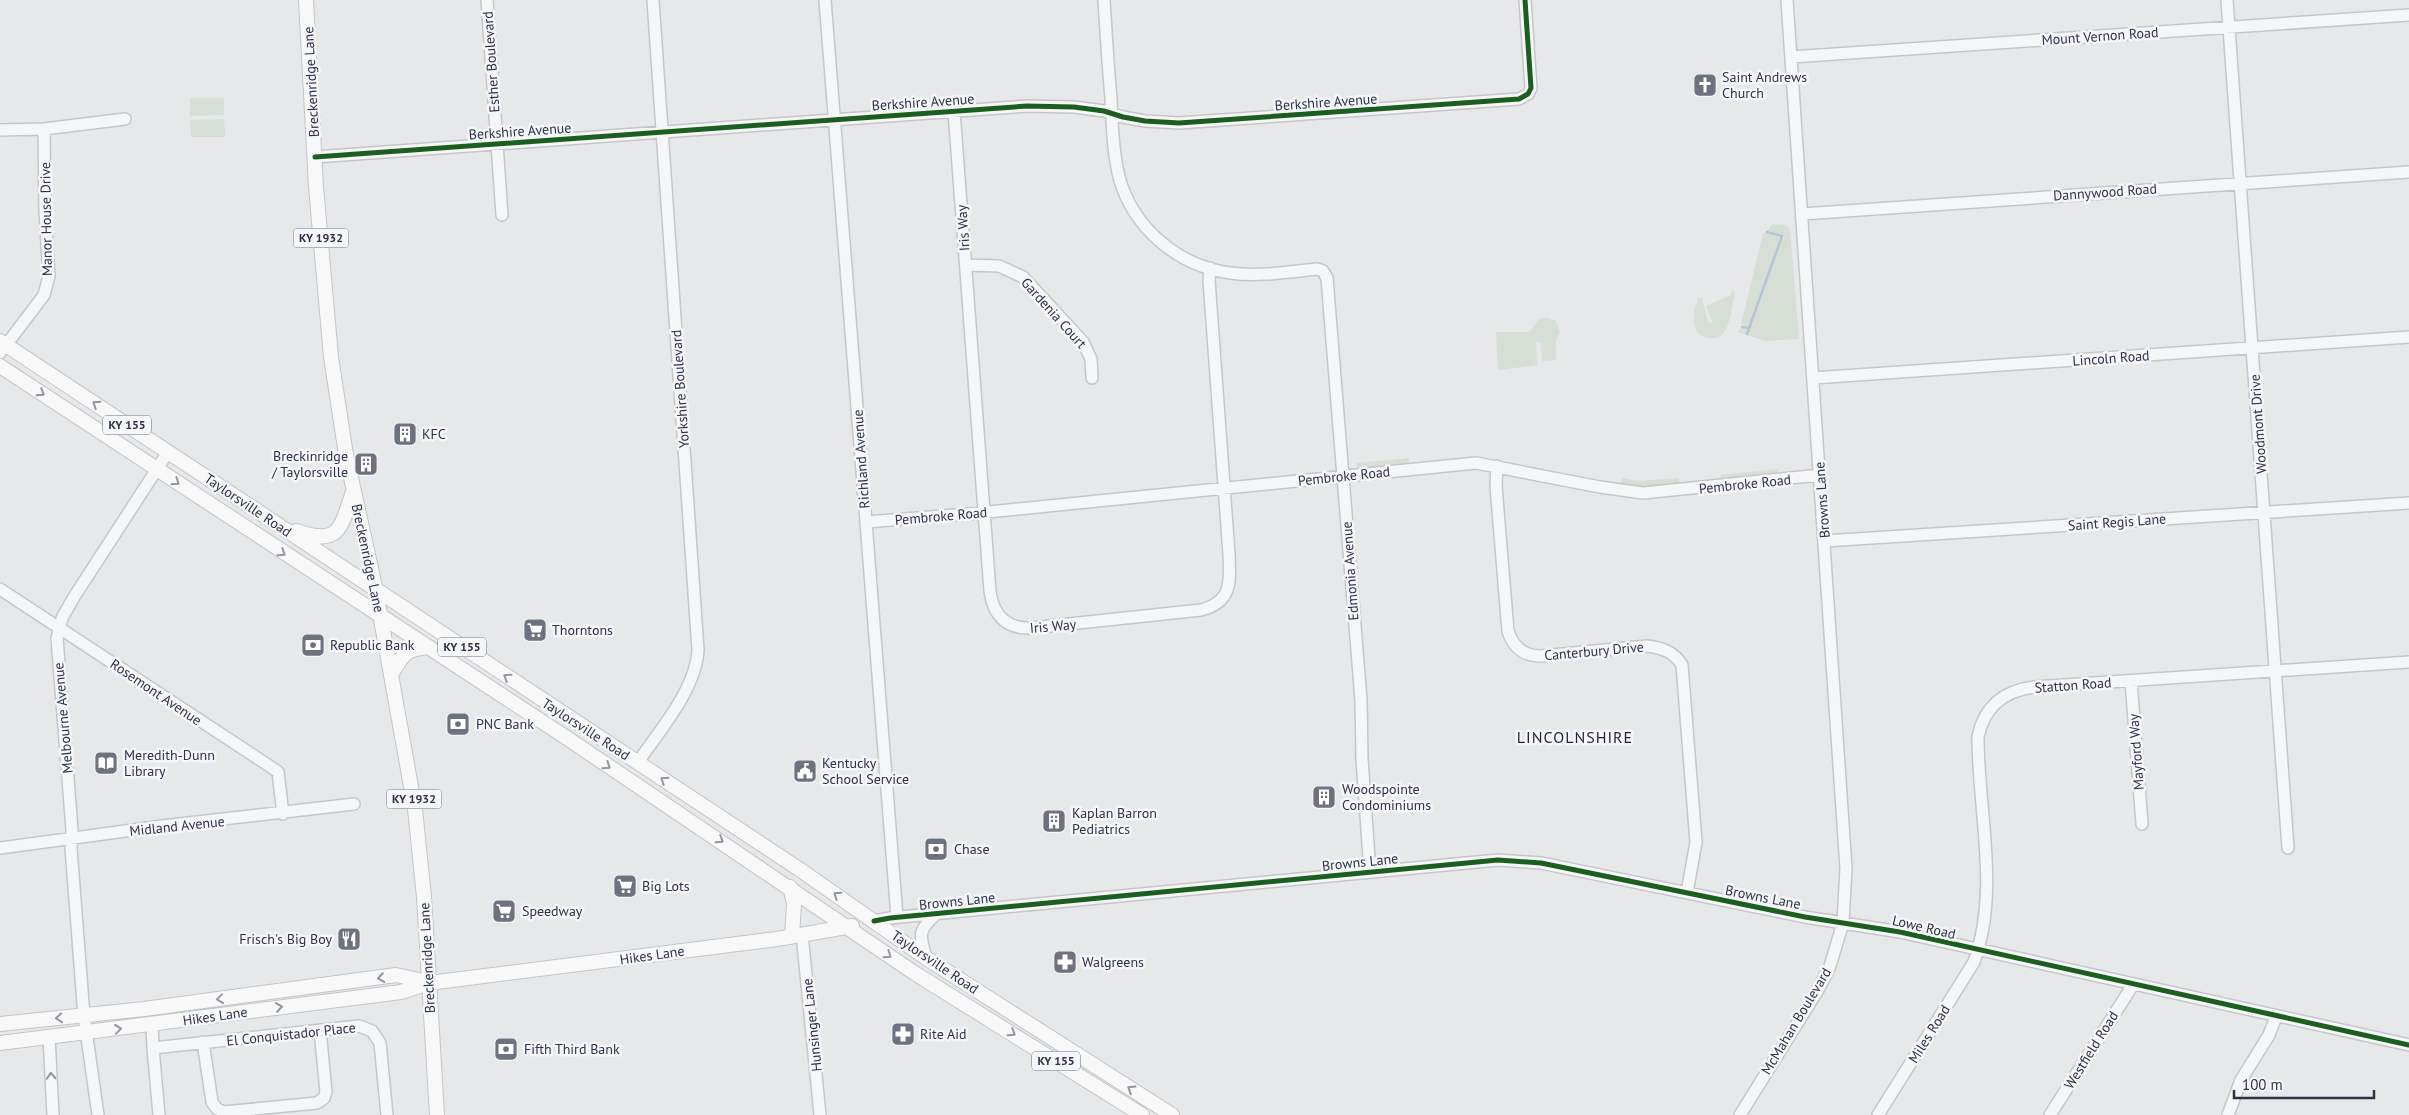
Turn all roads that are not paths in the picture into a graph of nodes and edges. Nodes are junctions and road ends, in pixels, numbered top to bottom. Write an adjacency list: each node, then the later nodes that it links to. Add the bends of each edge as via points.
1 (306, 0): 20 (main road, Breckenridge Lane / KY 1932)
2 (487, 0): 19 (street, Esther Boulevard)
3 (653, 0): 18 (street, Yorkshire Boulevard)
4 (826, 0): 15 (street, Richland Avenue)
5 (1104, 0): 13 (street)
6 (1525, 0): 13 (street, Berkshire Avenue, via 1531,79 1530,92 1519,99 1187,123 1145,121)
7 (1788, 0): 11 (street, Browns Lane)
8 (2227, 0): 10 (street, Woodmont Drive)
9 (2409, 15): 10 (street, Mount Vernon Road)
10 (2229, 27): 11 (street, Mount Vernon Road); 22 (street, Woodmont Drive)
11 (1791, 58): 23 (street, Browns Lane)
12 (954, 111): 13 (street, Berkshire Avenue, via 1049,105); 15 (street, Berkshire Avenue); 25 (street, Iris Way)
13 (1112, 113): 26 (street, via 1119,178 1136,214 1166,247 1191,262)
14 (124, 119): 16 (street)
15 (835, 120): 18 (street, Berkshire Avenue); 43 (street, Richland Avenue)
16 (44, 129): 17 (street); 28 (street, Manor House Drive, via 49,276 44,295)
17 (0, 130)
18 (663, 132): 19 (street, Berkshire Avenue); 55 (street, Yorkshire Boulevard, via 698,650 696,670 689,685)
19 (497, 143): 20 (street, Berkshire Avenue); 24 (street, Esther Boulevard)
20 (315, 157): 39 (main road, Breckenridge Lane / KY 1932, via 331,357)
21 (2409, 172): 22 (street, Dannywood Road)
22 (2240, 183): 23 (street, Dannywood Road); 29 (street, Woodmont Drive)
23 (1802, 214): 32 (street, Browns Lane)
24 (502, 215)
25 (966, 265): 31 (street, Gardenia Court, via 999,266 1023,276 1084,342 1091,359); 42 (street, Iris Way)
26 (1210, 268): 37 (street, Edmonia Avenue, via 1245,274 1323,271 1327,278); 38 (street, Iris Way, via 1208,280)
27 (2409, 337): 29 (street, Lincoln Road)
28 (2, 346): 33 (main road, Taylorsville Road / KY 155, one-way to 28)
29 (2252, 348): 32 (street, Lincoln Road); 41 (street, Woodmont Drive)
30 (0, 366): 35 (main road, Taylorsville Road / KY 155, one-way to 35)
31 (1092, 378)
32 (1813, 378): 36 (street, Browns Lane)
33 (168, 452): 35 (street, Melbourne Avenue); 44 (main road, Taylorsville Road / KY 155)
34 (1497, 466): 36 (street, Pembroke Road, via 1643,493); 37 (street, Pembroke Road, via 1476,463); 64 (street, Canterbury Drive, via 1508,631 1517,648 1528,655 1541,656 1659,647 1674,654 1682,665 1696,842)
35 (156, 468): 48 (main road, Taylorsville Road / KY 155, one-way to 48); 49 (street, Melbourne Avenue)
36 (1820, 475): 45 (street, Browns Lane)
37 (1342, 476): 38 (street, Pembroke Road); 62 (street, Edmonia Avenue, via 1361,700)
38 (1224, 489): 42 (street, Pembroke Road); 42 (street, Iris Way, via 1230,580 1224,597 1216,605 1201,610 1021,629 1008,624 994,610)
39 (353, 492): 44 (main road, via 334,534 314,538); 47 (main road, Breckenridge Lane / KY 1932)
40 (2409, 503): 41 (street, Saint Regis Lane)
41 (2264, 512): 45 (street, Saint Regis Lane); 52 (street, Woodmont Drive)
42 (984, 513): 43 (street, Pembroke Road)
43 (866, 522): 66 (street, Richland Avenue)
44 (279, 526): 47 (main road, Taylorsville Road / KY 155)
45 (1825, 541): 68 (street, Browns Lane, via 1846,868)
46 (0, 589): 49 (street, Rosemont Avenue)
47 (376, 590): 48 (main road, Breckenridge Lane / KY 1932); 55 (main road, Taylorsville Road / KY 155, one-way to 47)
48 (380, 615): 50 (main road, Taylorsville Road / KY 155); 53 (main road, Breckenridge Lane / KY 1932)
49 (59, 626): 57 (street, Rosemont Avenue, via 278,772); 59 (street, Melbourne Avenue, via 56,645)
50 (429, 647): 53 (main road, via 411,649 402,656); 63 (main road, Taylorsville Road / KY 155, one-way to 63)
51 (2409, 662): 52 (street, Statton Road)
52 (2275, 671): 54 (street, Statton Road); 61 (street, Woodmont Drive)
53 (392, 673): 73 (main road, Breckenridge Lane / KY 1932, via 418,828)
54 (2131, 681): 58 (street, Mayford Way); 71 (street, Statton Road, via 2022,688 2004,695 1986,713 1978,746 1987,889)
55 (638, 762): 67 (main road, Taylorsville Road / KY 155, one-way to 55)
56 (354, 804): 57 (street, Midland Avenue)
57 (283, 814): 59 (street, Midland Avenue)
58 (2142, 824)
59 (72, 839): 60 (street, Midland Avenue); 75 (street, Melbourne Avenue)
60 (0, 848)
61 (2288, 848)
62 (1370, 872): 64 (street, Browns Lane, via 1515,860); 65 (street, Browns Lane)
63 (790, 887): 69 (main road, Taylorsville Road / KY 155); 70 (main road)
64 (1687, 893): 68 (street, Browns Lane)
65 (935, 915): 66 (street, Browns Lane); 72 (street, via 922,927)
66 (897, 917): 67 (street, Browns Lane)
67 (874, 921): 69 (main road, Hikes Lane); 72 (main road, Taylorsville Road / KY 155)
68 (1843, 923): 71 (street, Lowe Road, via 1900,932); 94 (street, McMahan Boulevard, via 1830,966 1818,990)
69 (848, 927): 70 (main road, Hikes Lane); 92 (main road, Taylorsville Road / KY 155, one-way to 92, via 916,974)
70 (797, 935): 73 (main road, Hikes Lane); 91 (street, Hunsinger Lane)
71 (1978, 951): 74 (street, Lowe Road); 95 (street, Miles Road)
72 (926, 958): 93 (main road, Taylorsville Road / KY 155, one-way to 72)
73 (429, 983): 75 (main road, Hikes Lane, one-way to 75, via 396,975); 78 (main road, Hikes Lane, one-way to 73, via 401,992); 90 (main road, Breckenridge Lane / KY 1932)
74 (2132, 985): 76 (street, Lowe Road); 96 (street, Westfield Road)
75 (84, 1016): 77 (main road, Hikes Lane, one-way to 77); 80 (street, Melbourne Avenue)
76 (2276, 1017): 84 (street, Lowe Road); 97 (street, via 2269,1035 2241,1080)
77 (0, 1024)
78 (152, 1024): 80 (main road, Hikes Lane, one-way to 78); 85 (street)
79 (320, 1030): 82 (street, El Conquistador Place); 82 (street, via 326,1092 317,1103 224,1112 217,1109 212,1102); 89 (street, El Conquistador Place, via 359,1026 372,1031 377,1037)
80 (87, 1032): 81 (main road, Hikes Lane); 87 (street, Melbourne Avenue)
81 (49, 1037): 83 (main road, Hikes Lane); 86 (street, one-way to 81)
82 (203, 1042): 85 (street, El Conquistador Place)
83 (0, 1043)
84 (2409, 1045)
85 (153, 1048): 88 (street)
86 (53, 1115)
87 (98, 1115)
88 (159, 1115)
89 (387, 1115)
90 (437, 1115)
91 (820, 1115)
92 (1142, 1115)
93 (1172, 1115)
94 (1740, 1115)
95 (1878, 1115)
96 (2050, 1115)
97 (2228, 1115)

